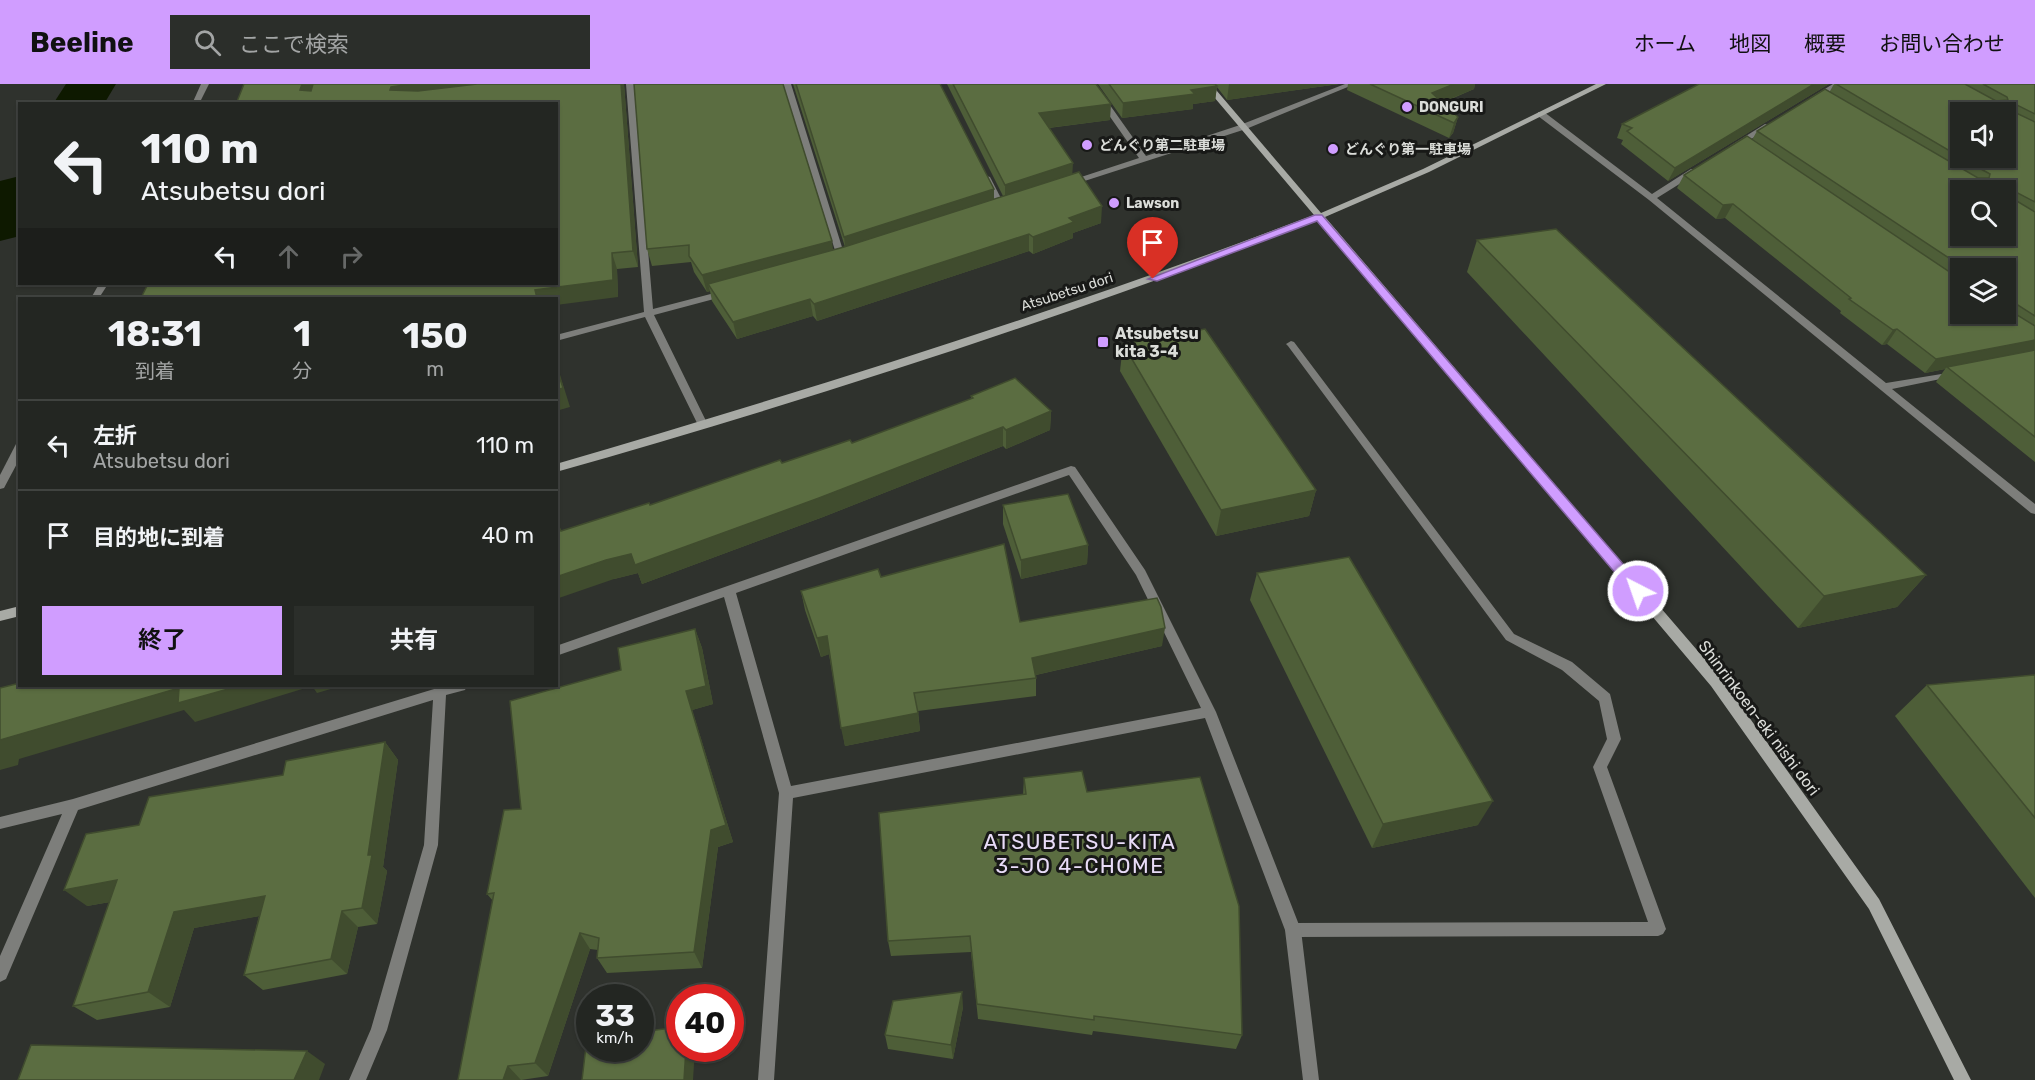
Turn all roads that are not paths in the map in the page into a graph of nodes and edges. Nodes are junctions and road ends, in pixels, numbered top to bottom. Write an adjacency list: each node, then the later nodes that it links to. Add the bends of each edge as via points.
1 (205, 84): 12 (street)
2 (630, 84): 34 (street)
3 (787, 84): 31 (street)
4 (1091, 84): 21 (street)
5 (1207, 84): 17 (main road, Shinrinkoen-eki nishi dori)
6 (1326, 84): 10 (street)
7 (1351, 84): 10 (street)
8 (1602, 84): 15 (main road, Atsubetsu dori)
9 (1838, 84): 11 (street)
10 (1334, 91): 17 (street)
11 (1818, 96): 13 (street); 14 (street)
12 (196, 102)
13 (1808, 102)
14 (1828, 102)
15 (1541, 114): 25 (street); 29 (main road, Atsubetsu dori)
16 (1779, 119): 18 (street)
17 (1243, 127): 21 (street); 29 (main road, Shinrinkoen-eki nishi dori)
18 (1739, 142): 19 (street); 20 (street)
19 (1730, 149)
20 (1749, 149)
21 (1143, 158): 24 (street)
22 (981, 167): 27 (street)
23 (1701, 167): 25 (street)
24 (1056, 189)
25 (1652, 198): 38 (street)
26 (1013, 204): 27 (street)
27 (1002, 208): 28 (street)
28 (990, 212)
29 (1319, 217): 39 (main road, Atsubetsu dori, via 1163,276); 59 (main road, Shinrinkoen-eki nishi dori, via 1716,682 1874,904)
30 (854, 256): 31 (street)
31 (842, 260): 32 (street)
32 (831, 264)
33 (740, 289): 34 (street)
34 (649, 315): 35 (street); 39 (street)
35 (558, 338)
36 (1291, 344): 54 (street, via 1510,637 1567,666 1605,698 1614,739 1600,767 1658,929)
37 (1965, 371): 38 (street)
38 (1884, 387): 43 (street)
39 (703, 425): 41 (main road, Atsubetsu dori)
40 (15, 462): 42 (street)
41 (558, 467)
42 (0, 485)
43 (2035, 510)
44 (729, 591): 47 (street); 50 (street, via 1071,470 1141,573); 51 (street)
45 (18, 612): 46 (main road)
46 (0, 616)
47 (558, 650)
48 (457, 687): 49 (street)
49 (440, 693): 52 (street); 56 (street, via 431,845 379,1030)
50 (1209, 712): 51 (street); 54 (street)
51 (786, 793): 57 (street)
52 (73, 805): 53 (street); 55 (street)
53 (0, 823)
54 (1293, 930): 58 (street)
55 (0, 974)
56 (357, 1080)
57 (766, 1080)
58 (1311, 1080)
59 (1963, 1080)

